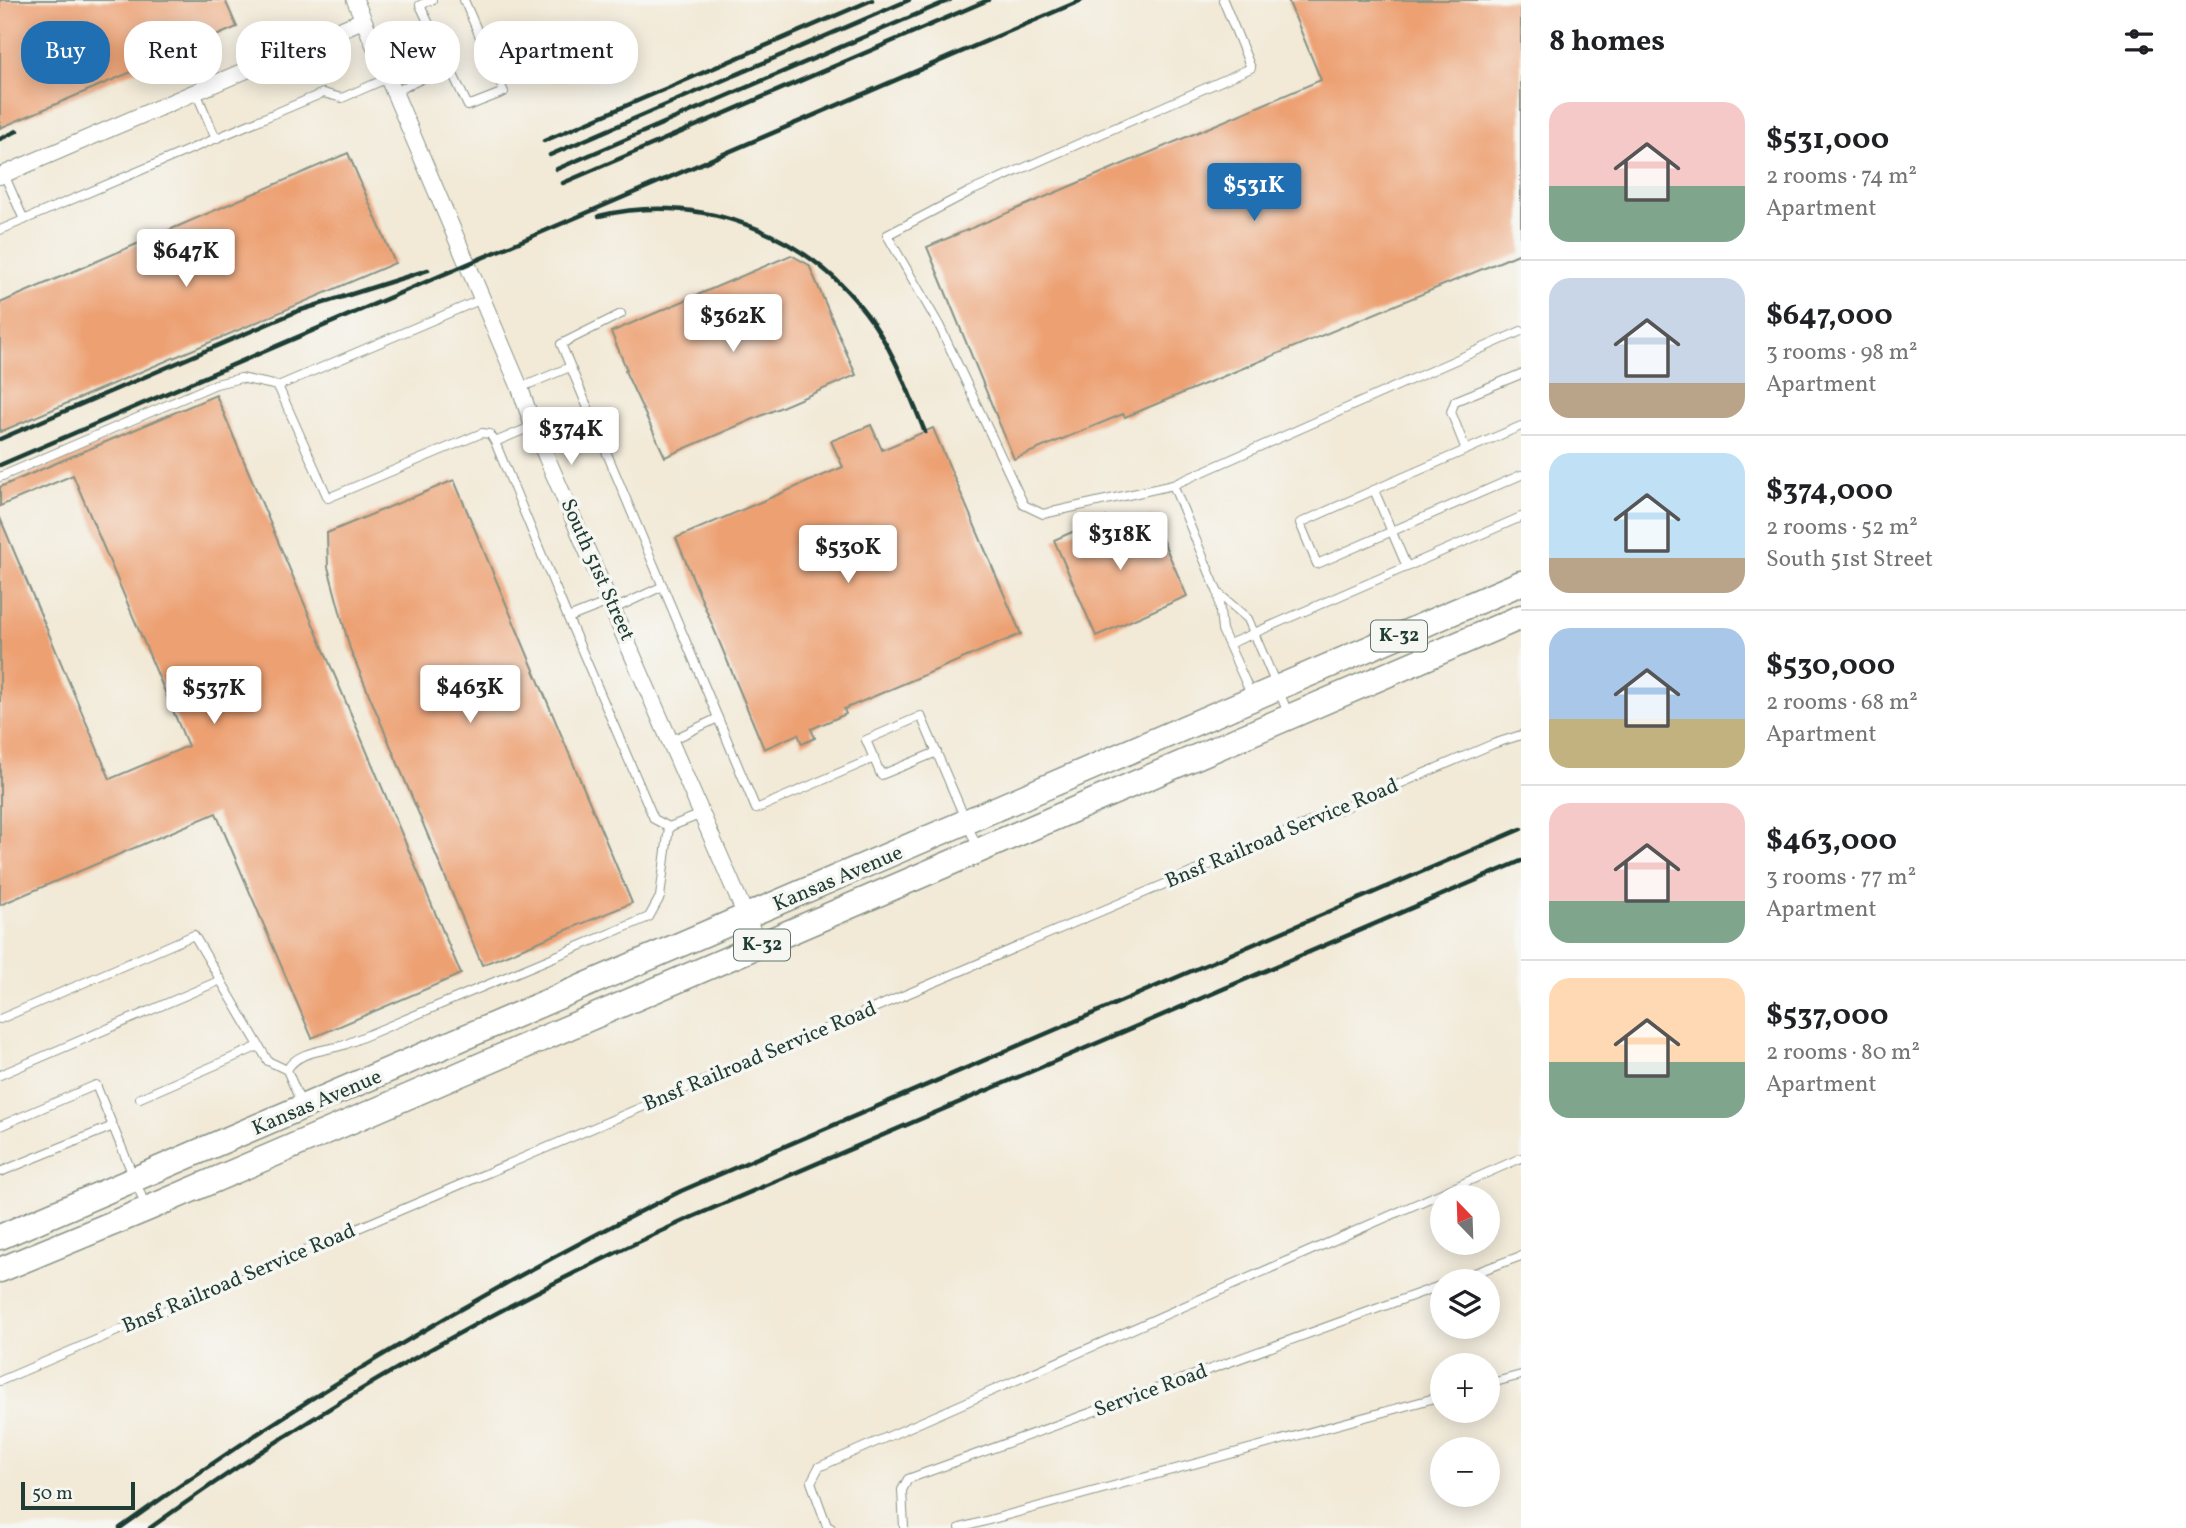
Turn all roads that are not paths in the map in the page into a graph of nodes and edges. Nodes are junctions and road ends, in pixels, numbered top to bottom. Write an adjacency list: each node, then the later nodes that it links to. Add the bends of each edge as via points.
1 (355, 0): 5 (street, South 51st Street)
2 (432, 0): 6 (lane, via 420,5)
3 (464, 0): 8 (lane, via 504,92 468,106)
4 (1223, 0): 28 (lane, via 1251,68 969,192 887,235 939,325 1024,505 1043,514)
5 (363, 20): 9 (street, South 51st Street); 10 (street)
6 (427, 21)
7 (394, 84): 9 (lane)
8 (456, 84)
9 (391, 85): 11 (lane, via 342,98 323,93); 15 (street, South 51st Street)
10 (196, 92): 11 (lane); 12 (street)
11 (216, 138): 13 (lane)
12 (2, 175): 13 (lane)
13 (24, 220): 14 (lane)
14 (0, 230)
15 (482, 299): 20 (lane); 21 (street, South 51st Street)
16 (621, 314): 18 (lane, via 561,344)
17 (1521, 331): 28 (lane)
18 (570, 367): 21 (lane); 34 (lane)
19 (1521, 374): 25 (lane, via 1455,401 1451,412)
20 (278, 386): 24 (lane, via 328,498 482,433 490,434); 27 (lane, via 241,378 216,384)
21 (520, 388): 22 (street, South 51st Street)
22 (533, 425): 24 (lane); 36 (street, South 51st Street)
23 (1521, 426): 25 (lane)
24 (495, 442): 38 (lane)
25 (1466, 450): 29 (lane)
26 (1521, 475): 31 (lane)
27 (0, 477)
28 (1172, 485): 35 (lane)
29 (1374, 490): 31 (lane); 31 (lane, via 1300,523 1317,564)
30 (1521, 517): 32 (lane)
31 (1392, 531): 32 (lane)
32 (1407, 566): 39 (lane)
33 (1521, 583): 41 (main road, Kansas Avenue / K-32)
34 (663, 586): 36 (lane); 44 (lane)
35 (1218, 593): 39 (lane, via 1248,619); 40 (lane, via 1222,630)
36 (613, 605): 38 (lane); 46 (street, South 51st Street)
37 (1521, 617): 43 (main road, Kansas Avenue / K-32)
38 (568, 618): 51 (lane, via 654,819)
39 (1254, 632): 40 (lane); 41 (lane)
40 (1229, 643): 42 (lane)
41 (1277, 688): 42 (main road, Kansas Avenue / K-32); 43 (lane)
42 (1253, 699): 50 (main road, Kansas Avenue / K-32)
43 (1289, 716): 52 (main road, Kansas Avenue / K-32)
44 (718, 718): 46 (lane); 48 (lane, via 756,809)
45 (1521, 735): 74 (lane, Bnsf Railroad Service Road)
46 (670, 741): 49 (street, South 51st Street)
47 (937, 752): 48 (lane, via 881,775); 48 (lane, via 922,716 866,740); 50 (lane)
48 (874, 758)
49 (702, 814): 51 (lane); 53 (street, South 51st Street)
50 (967, 823): 52 (lane); 53 (main road, Kansas Avenue / K-32)
51 (669, 827): 58 (lane, via 660,897 649,916 344,1045 292,1060)
52 (979, 852): 54 (main road, Kansas Avenue / K-32)
53 (746, 918): 54 (street, South 51st Street); 61 (main road, Kansas Avenue / K-32)
54 (759, 947): 67 (main road, Kansas Avenue / K-32)
55 (221, 979): 56 (lane, via 194,935); 57 (lane); 59 (lane)
56 (0, 1020)
57 (259, 1046): 58 (lane, via 268,1060); 60 (lane)
58 (287, 1070): 61 (lane)
59 (0, 1075)
60 (140, 1098)
61 (304, 1109): 66 (main road, Kansas Avenue / K-32)
62 (0, 1126): 63 (lane, via 96,1086)
63 (113, 1126): 65 (lane); 66 (lane)
64 (1521, 1158): 77 (lane, via 819,1467 811,1482)
65 (0, 1172)
66 (135, 1180): 67 (lane); 68 (main road, Kansas Avenue / K-32)
67 (147, 1209): 70 (main road, Kansas Avenue / K-32)
68 (0, 1237)
69 (1521, 1256): 71 (lane)
70 (0, 1269)
71 (1486, 1269)
72 (1430, 1289): 78 (lane, Service Road, via 908,1479 902,1490)
73 (1521, 1375): 75 (lane)
74 (0, 1381)
75 (1500, 1381)
76 (1430, 1399): 79 (lane)
77 (831, 1528)
78 (904, 1528)
79 (960, 1528)

